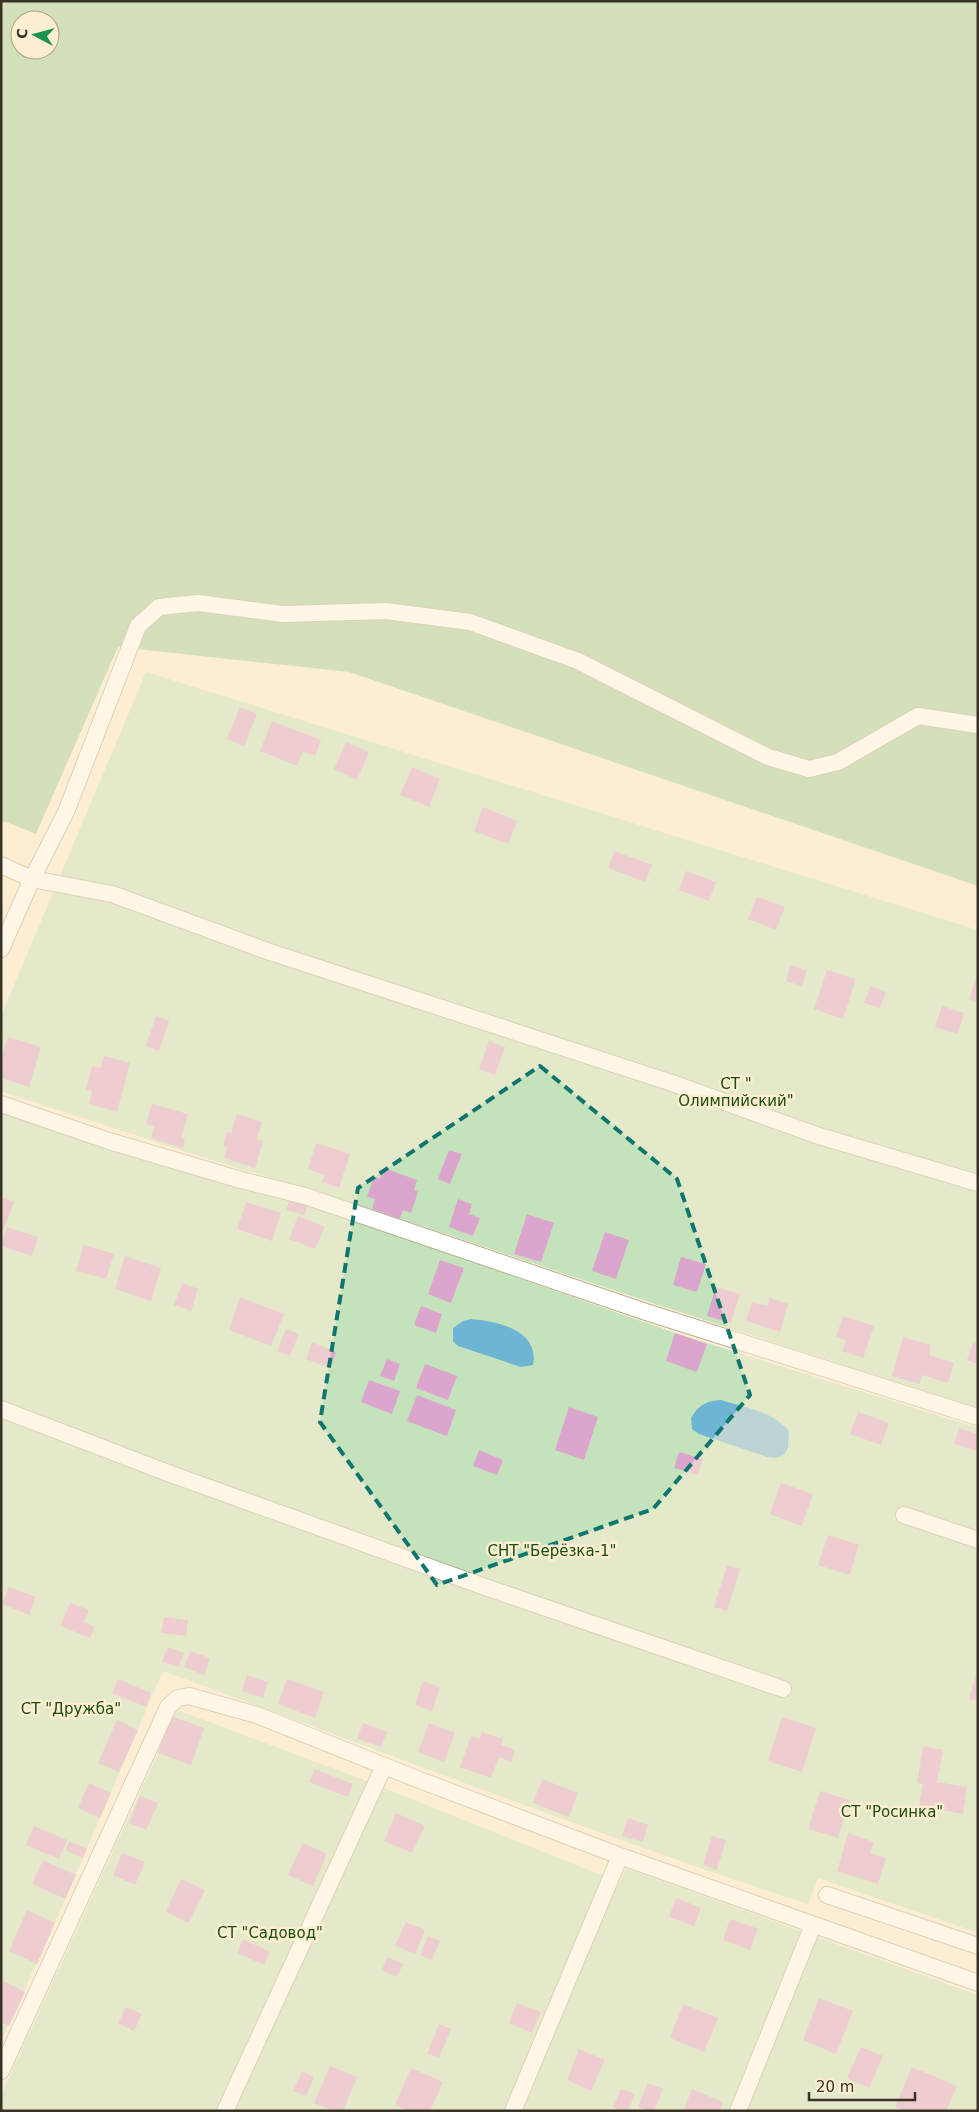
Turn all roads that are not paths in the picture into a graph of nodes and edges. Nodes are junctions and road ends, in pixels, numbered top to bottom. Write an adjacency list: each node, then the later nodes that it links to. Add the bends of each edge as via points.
1 (978, 725): 3 (lane, via 918,716 838,762 808,769 768,757 578,661 470,622 386,611 283,614 198,603 159,607 138,626 66,812)
2 (1, 865): 3 (lane)
3 (32, 879): 4 (lane); 6 (lane, via 112,894 270,952 672,1083 816,1135)
4 (1, 949)
5 (1, 1104): 8 (lane, via 109,1141 306,1196 646,1312)
6 (978, 1183)
7 (1, 1409): 11 (lane, via 457,1577)
8 (978, 1417)
9 (904, 1515): 10 (lane)
10 (978, 1540)
11 (784, 1689)
12 (384, 1766): 13 (lane); 18 (lane, via 258,1715 189,1696 178,1698 168,1707); 19 (lane)
13 (620, 1856): 15 (lane); 20 (lane)
14 (827, 1895): 16 (lane)
15 (813, 1925): 17 (lane); 21 (lane)
16 (978, 1946)
17 (978, 1983)
18 (1, 2072)
19 (225, 2111)
20 (513, 2111)
21 (738, 2111)

